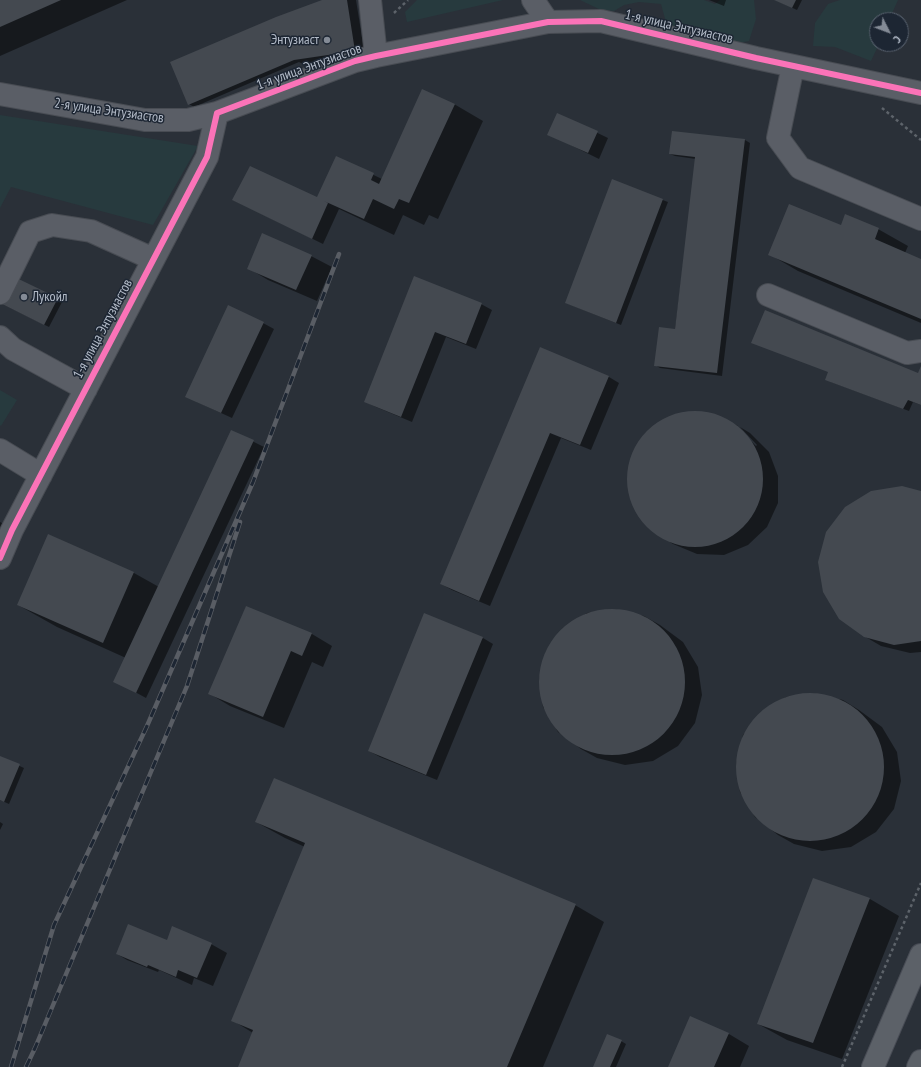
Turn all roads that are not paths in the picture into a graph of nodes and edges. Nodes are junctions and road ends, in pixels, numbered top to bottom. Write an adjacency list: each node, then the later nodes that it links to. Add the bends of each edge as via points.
1 (370, 0): 4 (street)
2 (533, 0): 3 (street)
3 (548, 22): 4 (street, 1-я улица Энтузиастов); 5 (street, 1-я улица Энтузиастов, via 601,21)
4 (376, 56): 8 (street, 1-я улица Энтузиастов, via 355,61)
5 (793, 66): 6 (street, 1-я улица Энтузиастов); 9 (street, via 778,138 800,168)
6 (921, 93)
7 (0, 94): 8 (street, 2-я улица Энтузиастов, via 145,120 188,120)
8 (217, 113): 10 (street, 1-я улица Энтузиастов, via 206,158)
9 (921, 220)
10 (153, 259): 11 (street, via 91,231 52,225 30,232); 15 (street, 1-я улица Энтузиастов)
11 (0, 293)
12 (768, 295): 14 (street, via 907,353)
13 (0, 337): 15 (street, via 13,349)
14 (921, 351)
15 (86, 389): 17 (street, 1-я улица Энтузиастов)
16 (0, 450): 17 (street)
17 (41, 475): 18 (street, 1-я улица Энтузиастов)
18 (0, 558)
19 (921, 955): 20 (main road)
20 (873, 1067)

